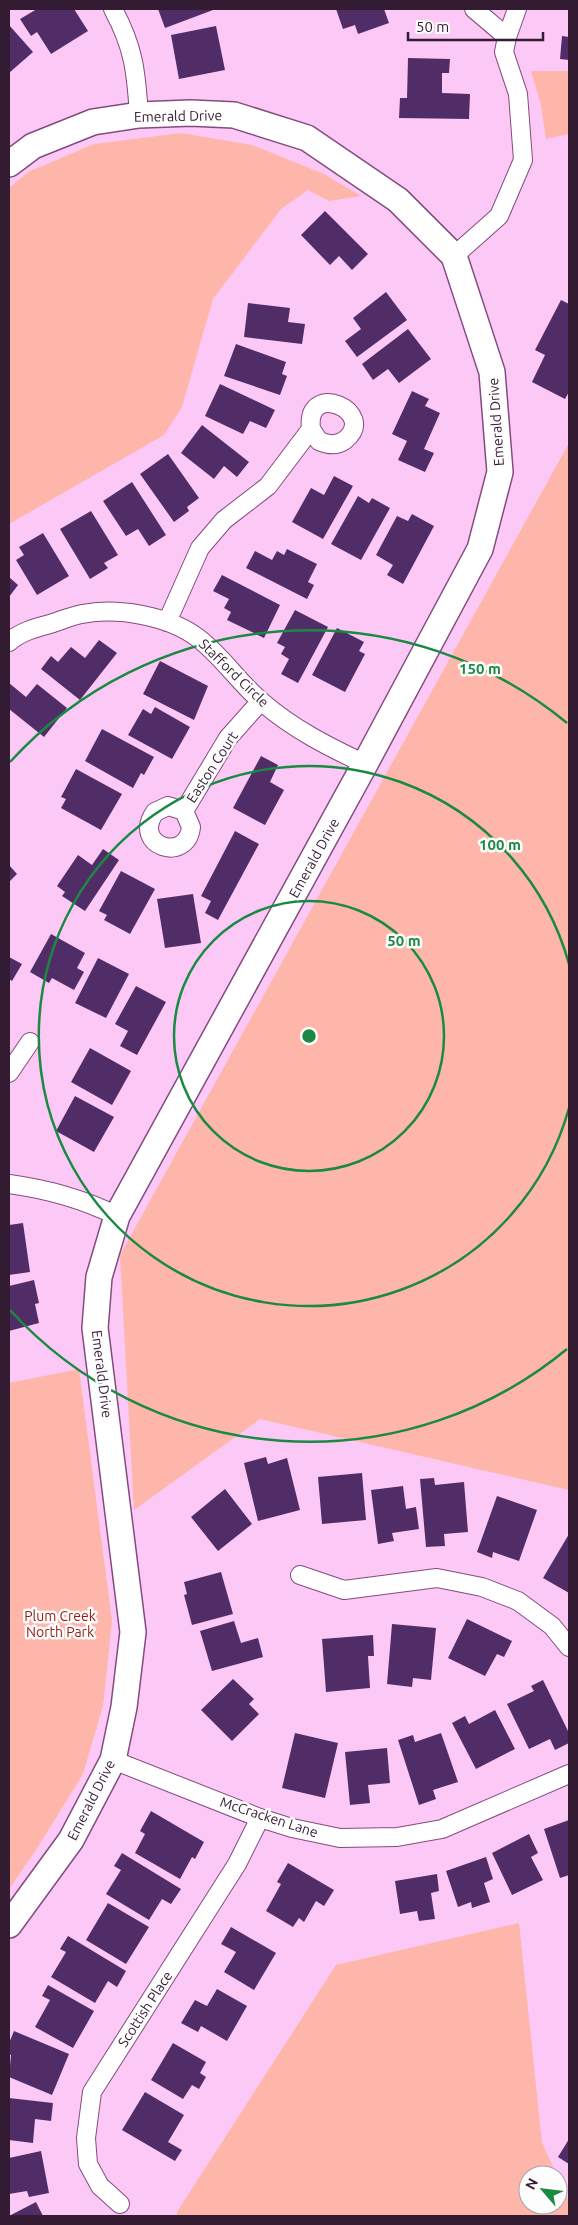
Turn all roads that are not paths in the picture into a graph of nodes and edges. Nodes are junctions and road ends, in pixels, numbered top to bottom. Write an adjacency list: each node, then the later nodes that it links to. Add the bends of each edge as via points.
1 (113, 9): 5 (street, via 129,40 136,68)
2 (474, 9): 4 (street)
3 (517, 9): 4 (street)
4 (506, 37): 7 (street, via 504,52 518,94 523,160 499,216)
5 (139, 115): 6 (street, Emerald Drive, via 93,122 33,146); 7 (street, Emerald Drive, via 234,115 307,138 398,200)
6 (9, 164)
7 (454, 256): 12 (street, Emerald Drive, via 492,372 500,472 480,549)
8 (311, 429): 9 (street, via 268,486 224,520 200,548)
9 (167, 622): 10 (street, Stafford Circle, via 135,612 83,614 33,629); 11 (street, Stafford Circle, via 196,637 217,654)
10 (9, 642)
11 (260, 702): 12 (street, Stafford Circle, via 321,743); 13 (street, Easton Court, via 228,738)
12 (365, 764): 17 (street, Emerald Drive)
13 (184, 811)
14 (30, 1042): 15 (street)
15 (9, 1073)
16 (9, 1184): 17 (street, via 34,1187 93,1204)
17 (117, 1216): 20 (street, Emerald Drive, via 99,1277 95,1328 133,1632 124,1706)
18 (300, 1575): 19 (street, via 344,1590 436,1578 482,1587 518,1601 552,1626)
19 (569, 1647)
20 (113, 1760): 22 (street, McCracken Lane); 23 (street, Emerald Drive, via 71,1840)
21 (569, 1774): 22 (street, McCracken Lane, via 442,1829 397,1837 340,1838)
22 (260, 1818): 24 (street, Scottish Place, via 237,1864 92,2092 86,2138 88,2164 100,2186)
23 (9, 1925)
24 (120, 2204)

